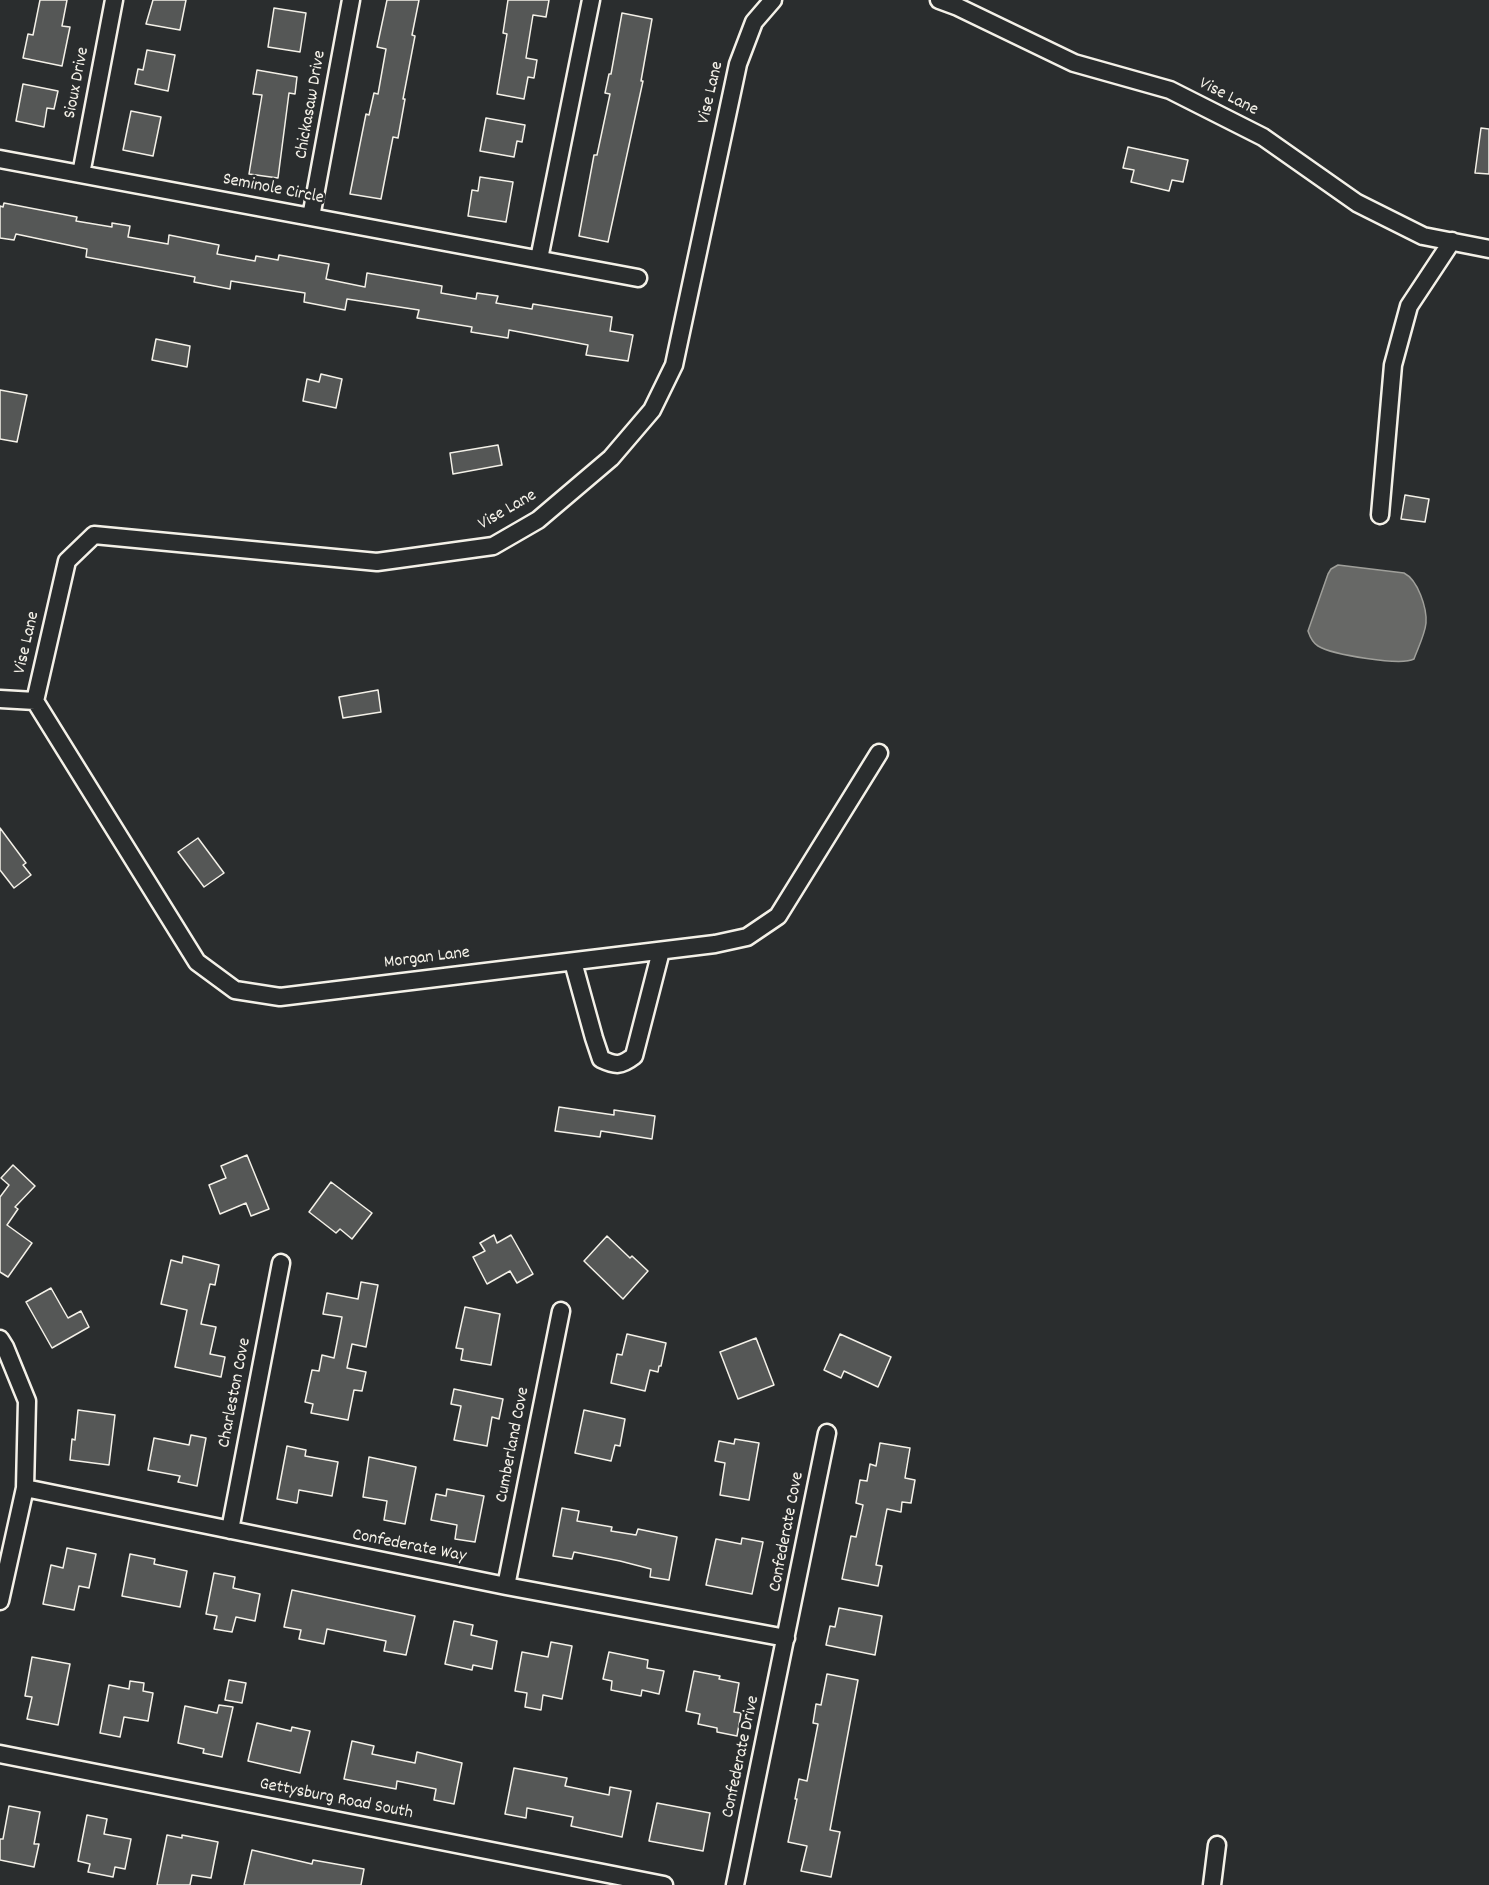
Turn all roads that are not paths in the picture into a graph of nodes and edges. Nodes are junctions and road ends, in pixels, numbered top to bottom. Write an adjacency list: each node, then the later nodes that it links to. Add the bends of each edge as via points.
1 (114, 0): 7 (street, Sioux Drive)
2 (351, 0): 8 (street, Chickasaw Drive)
3 (591, 0): 11 (street)
4 (773, 0): 15 (street, Vise Lane, via 754,22 738,64 674,365 652,410 610,458 538,520 493,546 377,562 94,535 67,561)
5 (939, 0): 9 (street, Vise Lane, via 1074,63 1170,90 1263,137 1357,203 1424,236)
6 (0, 159): 7 (street, Seminole Circle)
7 (81, 174): 8 (street, Seminole Circle)
8 (311, 216): 11 (street, Seminole Circle)
9 (1452, 242): 10 (street, Vise Lane); 13 (street, via 1409,306 1393,365)
10 (1489, 249)
11 (539, 259): 12 (street, Seminole Circle)
12 (638, 278)
13 (1380, 515)
14 (0, 699): 15 (street, Vise Lane)
15 (35, 701): 18 (street, Morgan Lane, via 197,962 235,990 280,997)
16 (879, 753): 17 (street, Morgan Lane, via 778,916 747,937)
17 (661, 951): 18 (street, Morgan Lane); 18 (street, via 634,1056 625,1063 601,1059)
18 (573, 962)
19 (281, 1263): 24 (street, Charleston Cove)
20 (561, 1311): 25 (street, Cumberland Cove)
21 (0, 1339): 23 (street, via 27,1401)
22 (827, 1433): 27 (street, Confederate Cove)
23 (26, 1488): 24 (street, Confederate Way); 26 (street)
24 (230, 1530): 25 (street, Confederate Way)
25 (506, 1586): 27 (street, Confederate Way)
26 (0, 1601)
27 (786, 1638): 31 (street, Confederate Drive)
28 (0, 1754): 30 (street, Gettysburg Road South)
29 (1217, 1845): 32 (street)
30 (664, 1885)
31 (735, 1885)
32 (1212, 1885)

